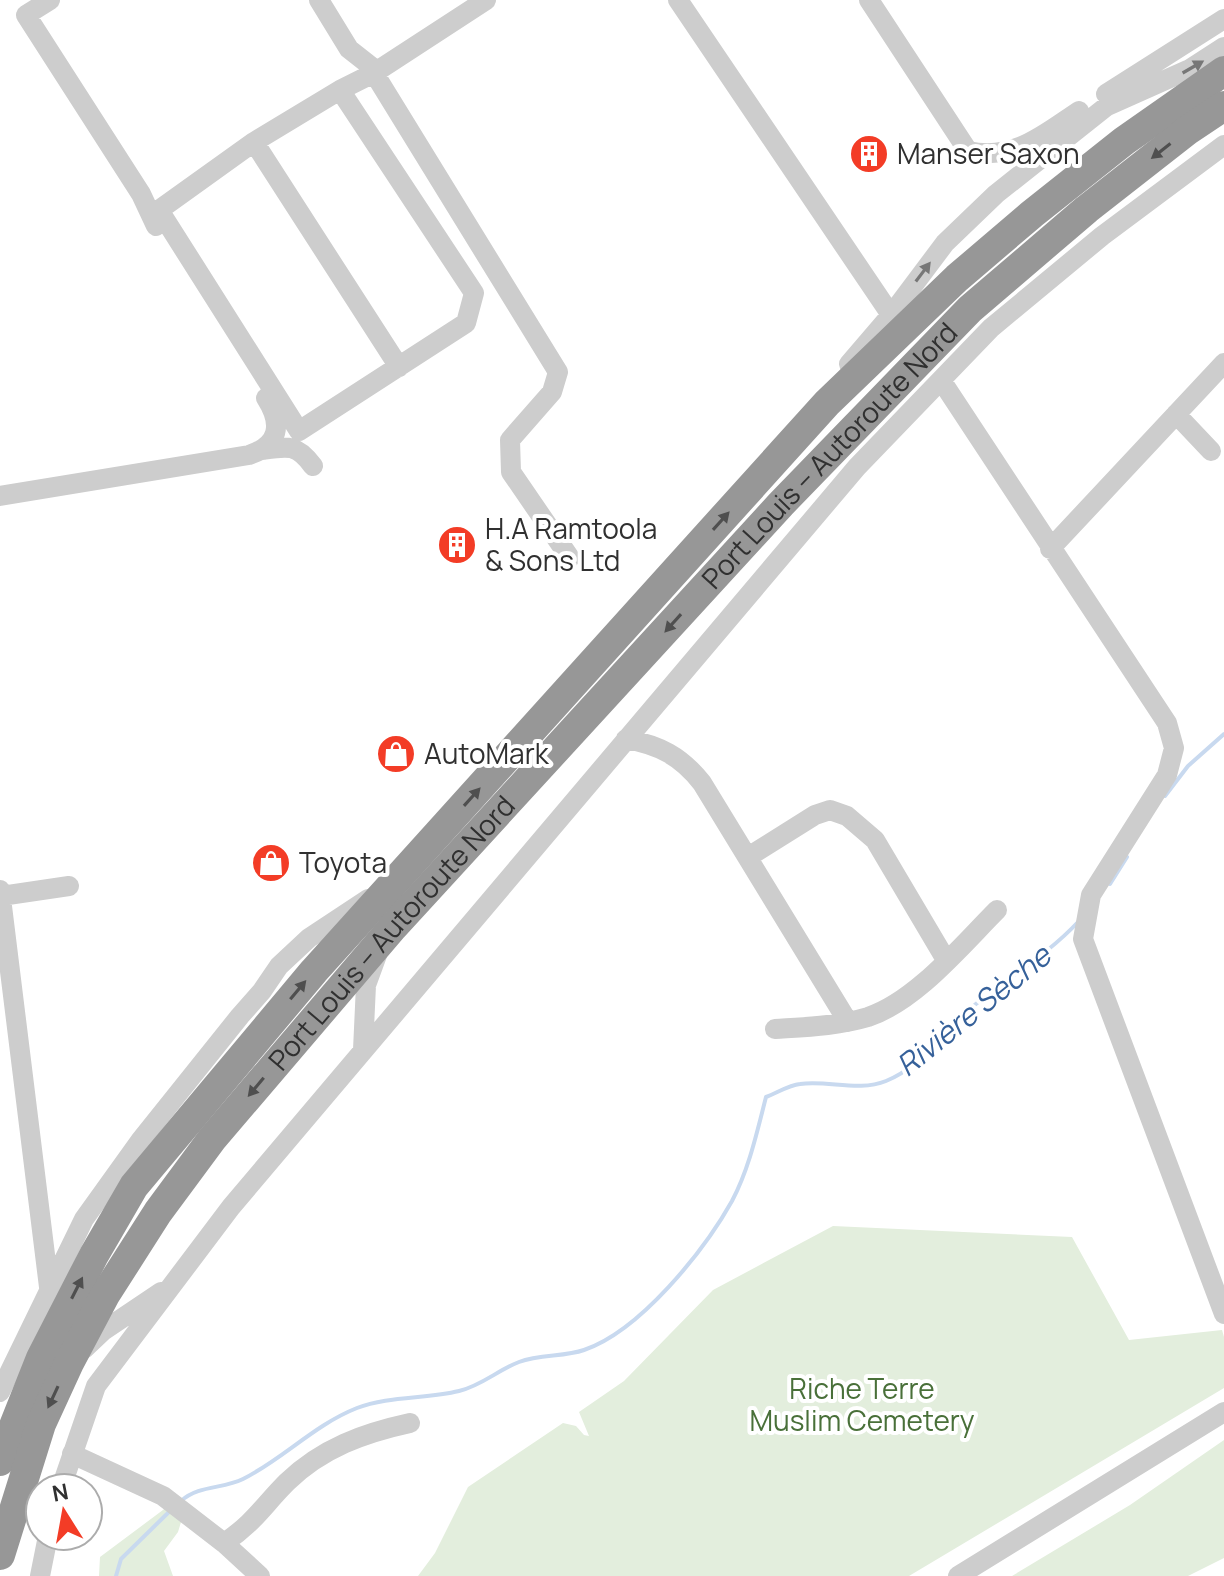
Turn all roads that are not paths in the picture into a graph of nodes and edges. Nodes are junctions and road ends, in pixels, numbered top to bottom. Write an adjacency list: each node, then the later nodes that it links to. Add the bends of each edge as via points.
1 (50, 0): 19 (street, via 26,15 274,410 275,433)
2 (319, 0): 9 (street, via 349,49)
3 (486, 0): 9 (street)
4 (678, 0): 14 (street)
5 (869, 0): 6 (street, via 968,151 989,156 1025,146)
6 (1224, 19)
7 (1224, 47): 14 (street, one-way to 7, via 945,243 1060,141 1107,106 1190,69)
8 (1224, 71): 22 (highway, Port Louis – Autoroute Nord, via 1124,141 957,278 827,403)
9 (375, 72): 10 (street); 25 (street, via 558,372 552,392 510,440 511,472)
10 (340, 90): 12 (street); 15 (street, via 474,293 466,323)
11 (1224, 106): 33 (highway, Port Louis – Autoroute Nord, one-way to 33, via 1087,209 970,309 781,504)
12 (254, 142): 15 (street); 15 (street, via 159,210 290,418 299,431)
13 (1224, 145): 17 (street, via 991,328)
14 (891, 315): 22 (street, via 796,424)
15 (399, 367)
16 (1222, 368): 18 (street)
17 (941, 380): 24 (street); 26 (street, via 857,467)
18 (1176, 414): 20 (street); 24 (street)
19 (263, 450): 21 (street, via 293,448); 23 (street)
20 (1211, 451)
21 (313, 466)
22 (752, 486): 28 (highway, Port Louis – Autoroute Nord, one-way to 22)
23 (0, 496)
24 (1050, 549): 40 (street, via 1167,723 1174,748 1167,775 1091,895 1083,939)
25 (570, 558)
26 (626, 739): 27 (street, via 659,747 689,767); 37 (street)
27 (748, 857): 34 (street, via 815,815 830,810 847,816 875,840); 35 (street)
28 (400, 876): 39 (street, via 309,938 279,966 84,1219); 47 (highway, Port Louis – Autoroute Nord, one-way to 28, via 41,1358 134,1186)
29 (69, 886): 31 (street)
30 (0, 890): 31 (street)
31 (1, 896): 39 (street)
32 (997, 910): 34 (street)
33 (393, 927): 37 (street, via 366,985); 42 (highway, Port Louis – Autoroute Nord, one-way to 42, via 212,1139 105,1295)
34 (946, 960): 35 (street, via 888,1008)
35 (848, 1022): 36 (street)
36 (775, 1029)
37 (363, 1050): 38 (street)
38 (171, 1286): 42 (street, via 103,1331); 46 (street, via 96,1386)
39 (49, 1287): 41 (street)
40 (1224, 1314)
41 (8, 1357): 43 (street)
42 (69, 1363): 51 (highway, Port Louis – Autoroute Nord, one-way to 51, via 41,1424)
43 (0, 1392)
44 (1224, 1412): 54 (street)
45 (410, 1423): 49 (street, via 335,1446)
46 (72, 1454): 48 (street); 49 (street, via 163,1496)
47 (0, 1461)
48 (66, 1472)
49 (224, 1543): 53 (street)
50 (45, 1552): 52 (street)
51 (0, 1555)
52 (40, 1576)
53 (260, 1576)
54 (958, 1576)

